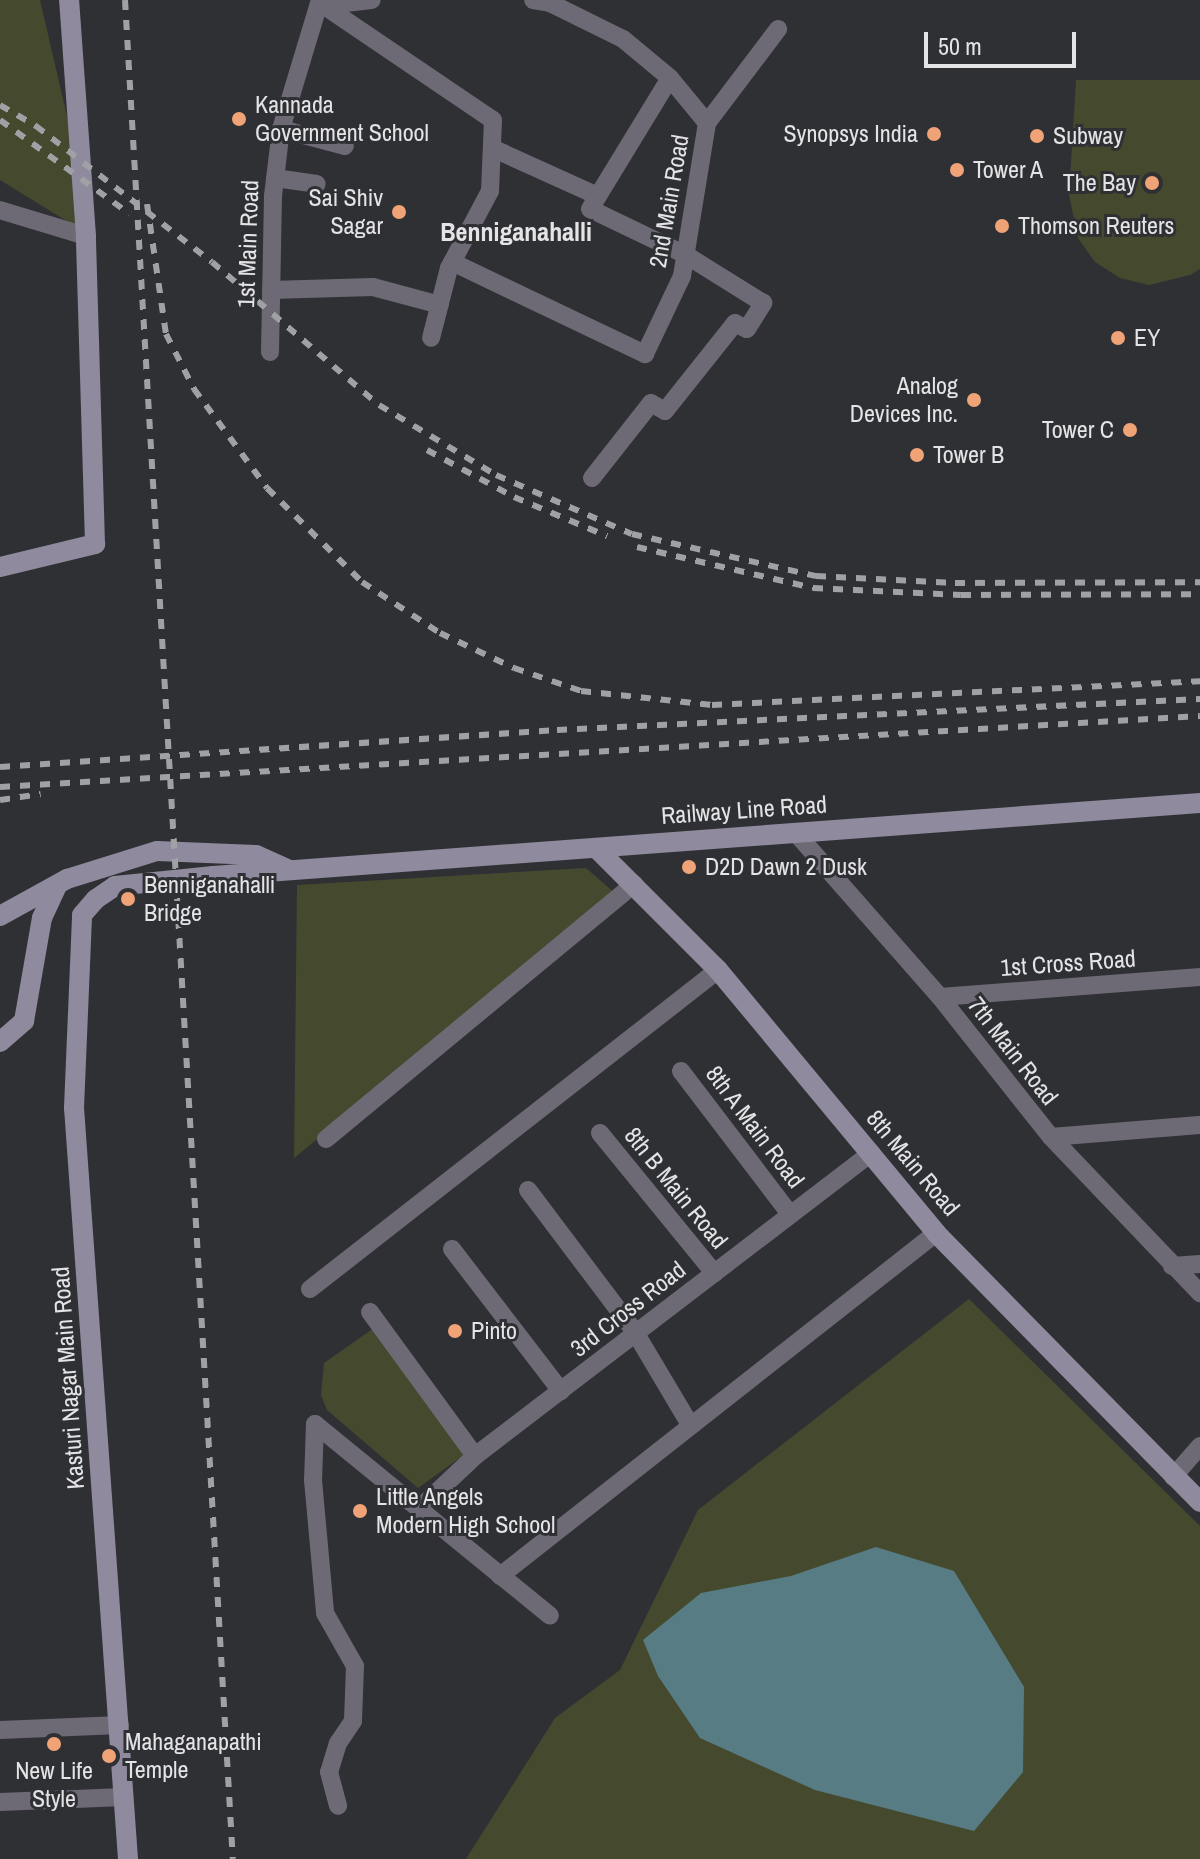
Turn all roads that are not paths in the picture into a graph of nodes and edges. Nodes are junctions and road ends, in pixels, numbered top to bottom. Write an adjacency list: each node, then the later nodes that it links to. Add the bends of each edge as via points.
1 (69, 0): 15 (main road)
2 (372, 0): 4 (street)
3 (533, 0): 6 (street, 2nd Main Road, via 550,3 623,39)
4 (321, 4): 8 (street, 1st Main Road); 10 (street, via 493,120)
5 (778, 29): 7 (street)
6 (670, 78): 7 (street, 2nd Main Road); 13 (street)
7 (707, 123): 16 (street, 2nd Main Road)
8 (281, 129): 9 (street); 11 (street, 1st Main Road)
9 (345, 146)
10 (492, 148): 13 (street); 17 (street, via 490,191)
11 (275, 178): 12 (street); 18 (street, 1st Main Road)
12 (317, 184)
13 (598, 196): 16 (street, via 590,209)
14 (0, 210): 15 (street)
15 (86, 236): 23 (main road, via 95,544)
16 (686, 255): 17 (street, 2nd Main Road, via 682,276 645,354); 22 (street, via 763,303 747,329 735,323 665,411 651,403)
17 (452, 262): 19 (street)
18 (271, 290): 19 (street, via 373,287); 21 (street, 1st Main Road)
19 (440, 305): 20 (street)
20 (431, 338)
21 (270, 352)
22 (592, 478)
23 (0, 567)
24 (1200, 803): 25 (main road, Railway Line Road)
25 (795, 832): 26 (main road, Railway Line Road); 34 (street, 7th Main Road)
26 (597, 849): 27 (main road, Railway Line Road); 28 (main road, 8th Main Road)
27 (293, 872): 29 (main road, Railway Line Road, via 256,855 157,851 117,860); 30 (main road, Railway Line Road, via 115,886)
28 (634, 884): 32 (main road, 8th Main Road); 40 (street)
29 (57, 886): 31 (main road, Railway Line Road); 35 (main road, via 42,918 24,1021)
30 (96, 899): 62 (main road, Kasturi Nagar Main Road, via 82,915 74,1046)
31 (0, 916)
32 (718, 970): 41 (main road, 8th Main Road); 49 (street)
33 (1200, 977): 34 (street, 1st Cross Road)
34 (940, 997): 39 (street, 7th Main Road)
35 (0, 1042)
36 (681, 1071): 43 (street, 8th A Main Road)
37 (1200, 1125): 39 (street)
38 (600, 1133): 48 (street, 8th B Main Road)
39 (1051, 1137): 47 (street, 7th Main Road)
40 (326, 1139)
41 (871, 1153): 43 (street, 3rd Cross Road); 44 (main road, 8th Main Road)
42 (528, 1190): 52 (street)
43 (789, 1213): 48 (street, 3rd Cross Road)
44 (936, 1233): 54 (street); 57 (main road, 8th Main Road)
45 (452, 1249): 53 (street)
46 (1200, 1264): 47 (street)
47 (1172, 1266): 50 (street, 7th Main Road)
48 (714, 1273): 52 (street, 3rd Cross Road)
49 (310, 1289)
50 (1200, 1293)
51 (370, 1312): 56 (street)
52 (635, 1332): 53 (street, 3rd Cross Road); 54 (street)
53 (561, 1391): 56 (street, 3rd Cross Road)
54 (689, 1423): 60 (street)
55 (1200, 1446): 57 (street)
56 (475, 1456): 59 (street, 3rd Cross Road)
57 (1173, 1477): 58 (main road, 8th Main Road)
58 (1200, 1502)
59 (419, 1509): 60 (street); 66 (street, via 315,1424 313,1480 325,1613 355,1666 353,1721 338,1743 329,1772)
60 (500, 1576): 61 (street)
61 (550, 1616)
62 (120, 1725): 63 (street); 64 (main road, Kasturi Nagar Main Road)
63 (0, 1730)
64 (124, 1797): 65 (street); 67 (main road, Kasturi Nagar Main Road)
65 (0, 1802)
66 (338, 1806)
67 (128, 1859)

